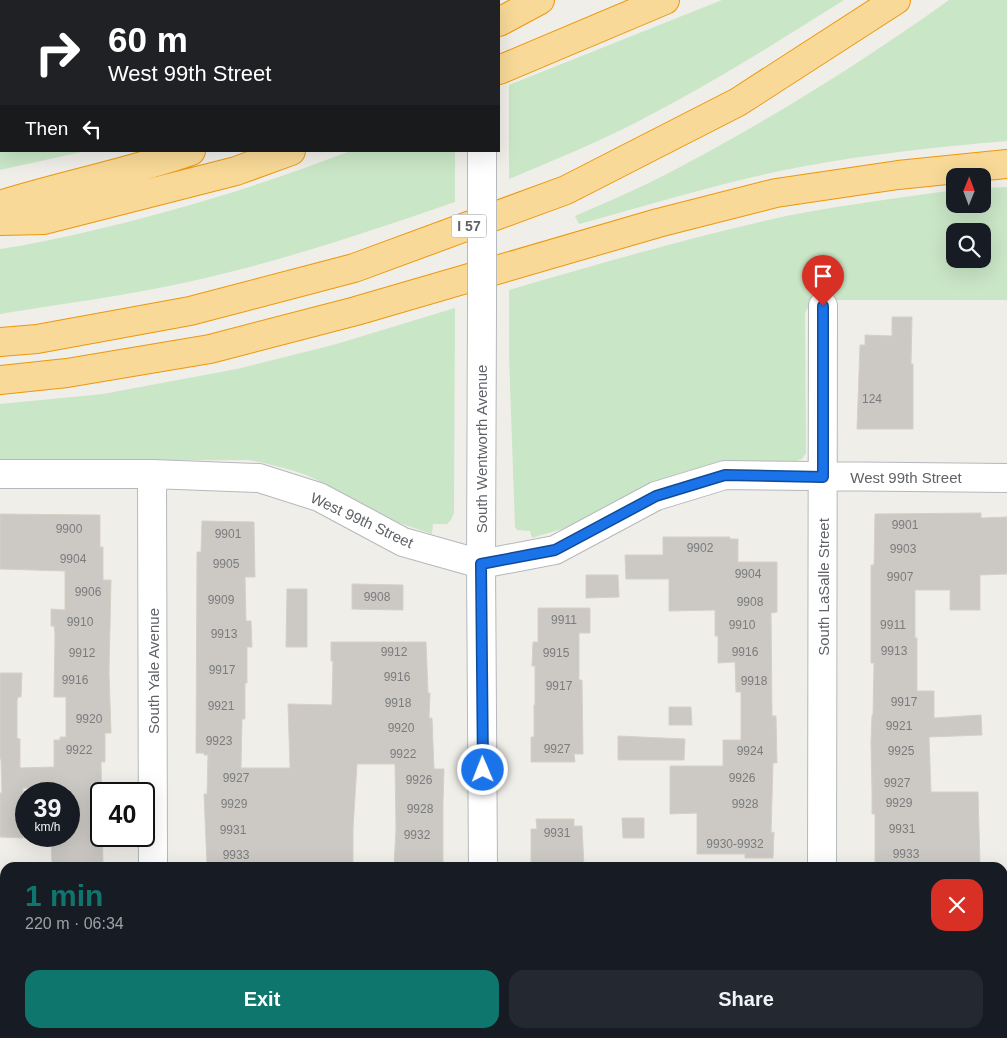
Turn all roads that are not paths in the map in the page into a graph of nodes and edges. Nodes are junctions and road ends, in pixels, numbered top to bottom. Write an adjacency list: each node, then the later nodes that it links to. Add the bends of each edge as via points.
1 (540, 0): 4 (highway)
2 (665, 0): 5 (highway)
3 (896, 0): 13 (highway, I 57, via 738,102 566,190 354,268 190,311 36,339)
4 (500, 21)
5 (500, 70)
6 (188, 152): 10 (highway)
7 (288, 152): 11 (highway, via 236,171 44,220)
8 (482, 152): 19 (street, South Wentworth Avenue, bridge)
9 (1007, 164): 14 (highway, via 898,175 776,193 210,349 67,373)
10 (0, 205)
11 (0, 221)
12 (823, 306): 17 (street, South LaSalle Street)
13 (0, 342)
14 (0, 380)
15 (0, 474): 16 (street, West 99th Street)
16 (152, 474): 19 (street, West 99th Street, via 259,478 320,497 402,542); 20 (street, South Yale Avenue)
17 (823, 477): 18 (street, West 99th Street); 19 (street, West 99th Street, via 725,475 656,496 555,550); 22 (street, South LaSalle Street)
18 (1007, 478)
19 (481, 564): 21 (street, South Wentworth Avenue)
20 (153, 862)
21 (483, 862)
22 (822, 862)

